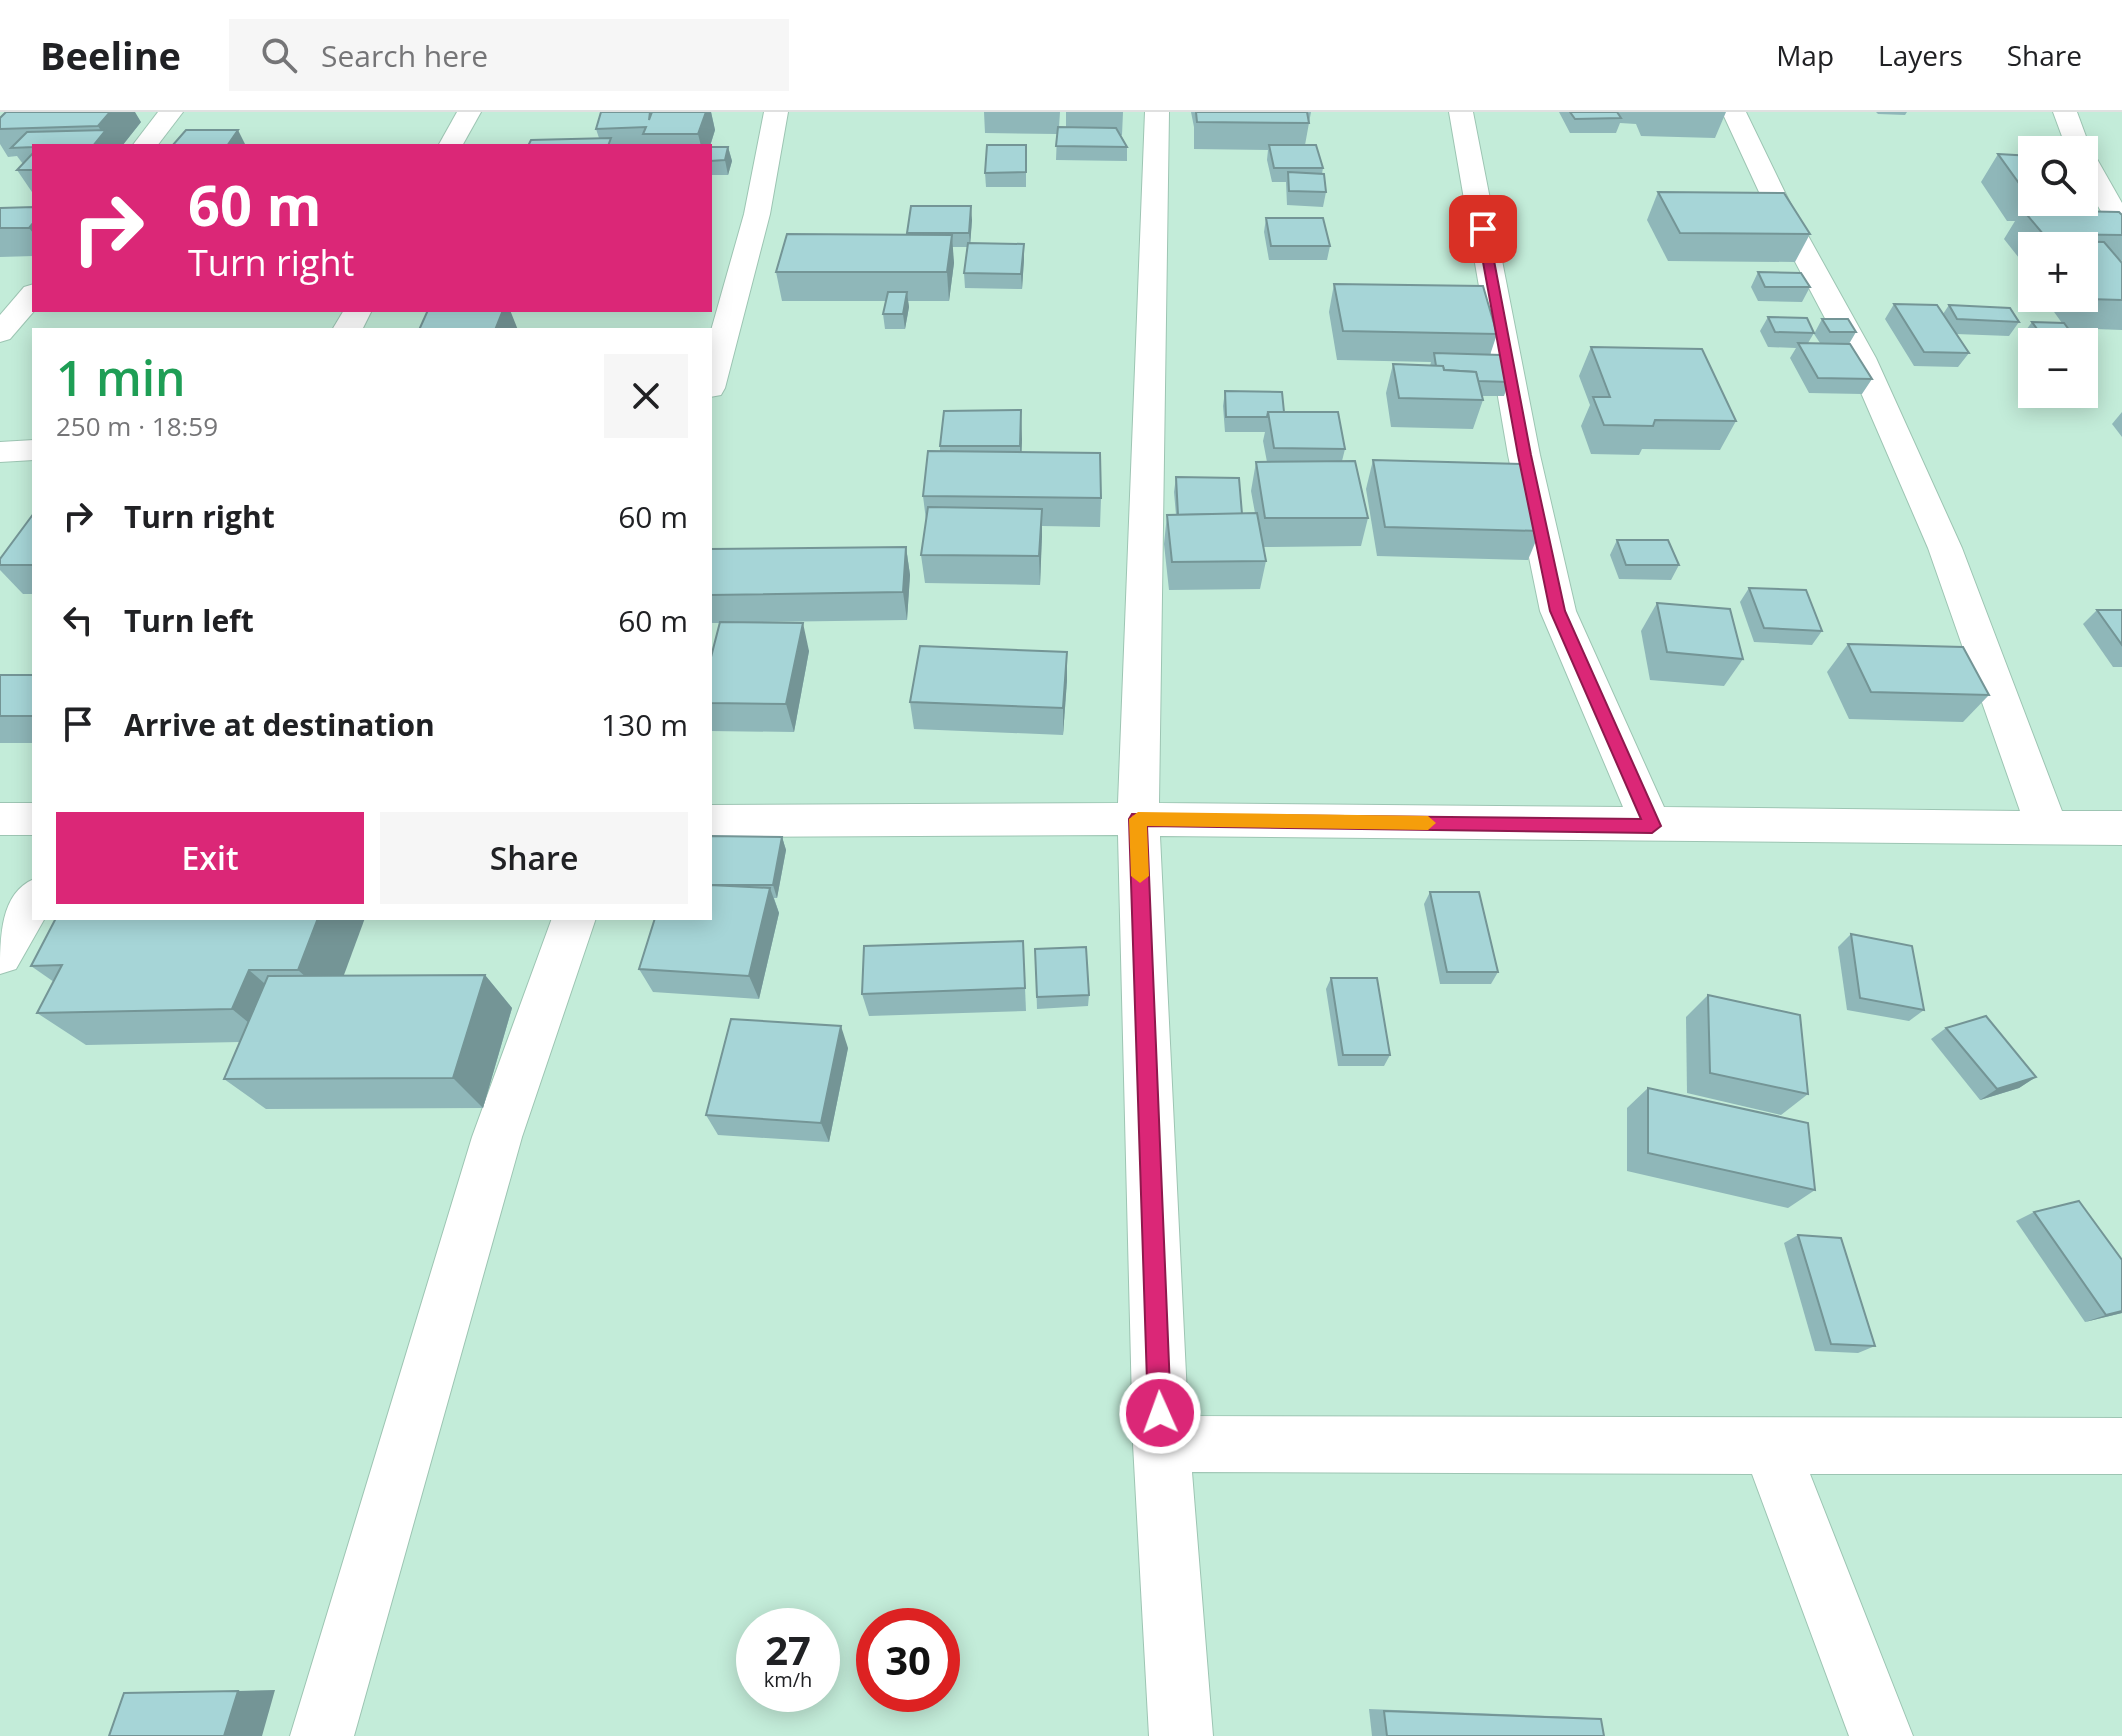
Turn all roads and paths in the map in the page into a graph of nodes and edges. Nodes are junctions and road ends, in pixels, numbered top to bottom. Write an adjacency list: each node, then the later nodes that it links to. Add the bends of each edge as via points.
1 (171, 112): 9 (street)
2 (469, 112): 10 (street)
3 (776, 112): 15 (street, via 757,214)
4 (1157, 112): 20 (street)
5 (1461, 112): 22 (street, via 1558,611)
6 (1734, 112): 23 (street, via 1861,358 1945,548)
7 (2065, 112): 8 (street)
8 (2074, 136)
9 (146, 144)
10 (451, 144)
11 (2098, 184): 12 (street)
12 (2122, 226)
13 (32, 295): 14 (street)
14 (0, 333)
15 (712, 381)
16 (32, 450): 17 (street)
17 (0, 452)
18 (0, 819): 19 (street)
19 (32, 819)
20 (1138, 819): 21 (street); 22 (street); 28 (street)
21 (712, 821)
22 (1652, 826): 23 (street)
23 (2047, 827): 24 (street)
24 (2122, 828)
25 (32, 900): 27 (street)
26 (573, 920): 31 (street, via 497,1137)
27 (0, 955)
28 (1161, 1444): 30 (street); 32 (street)
29 (2122, 1446): 30 (street)
30 (1771, 1447): 33 (street)
31 (322, 1736)
32 (1181, 1736)
33 (1881, 1736)

